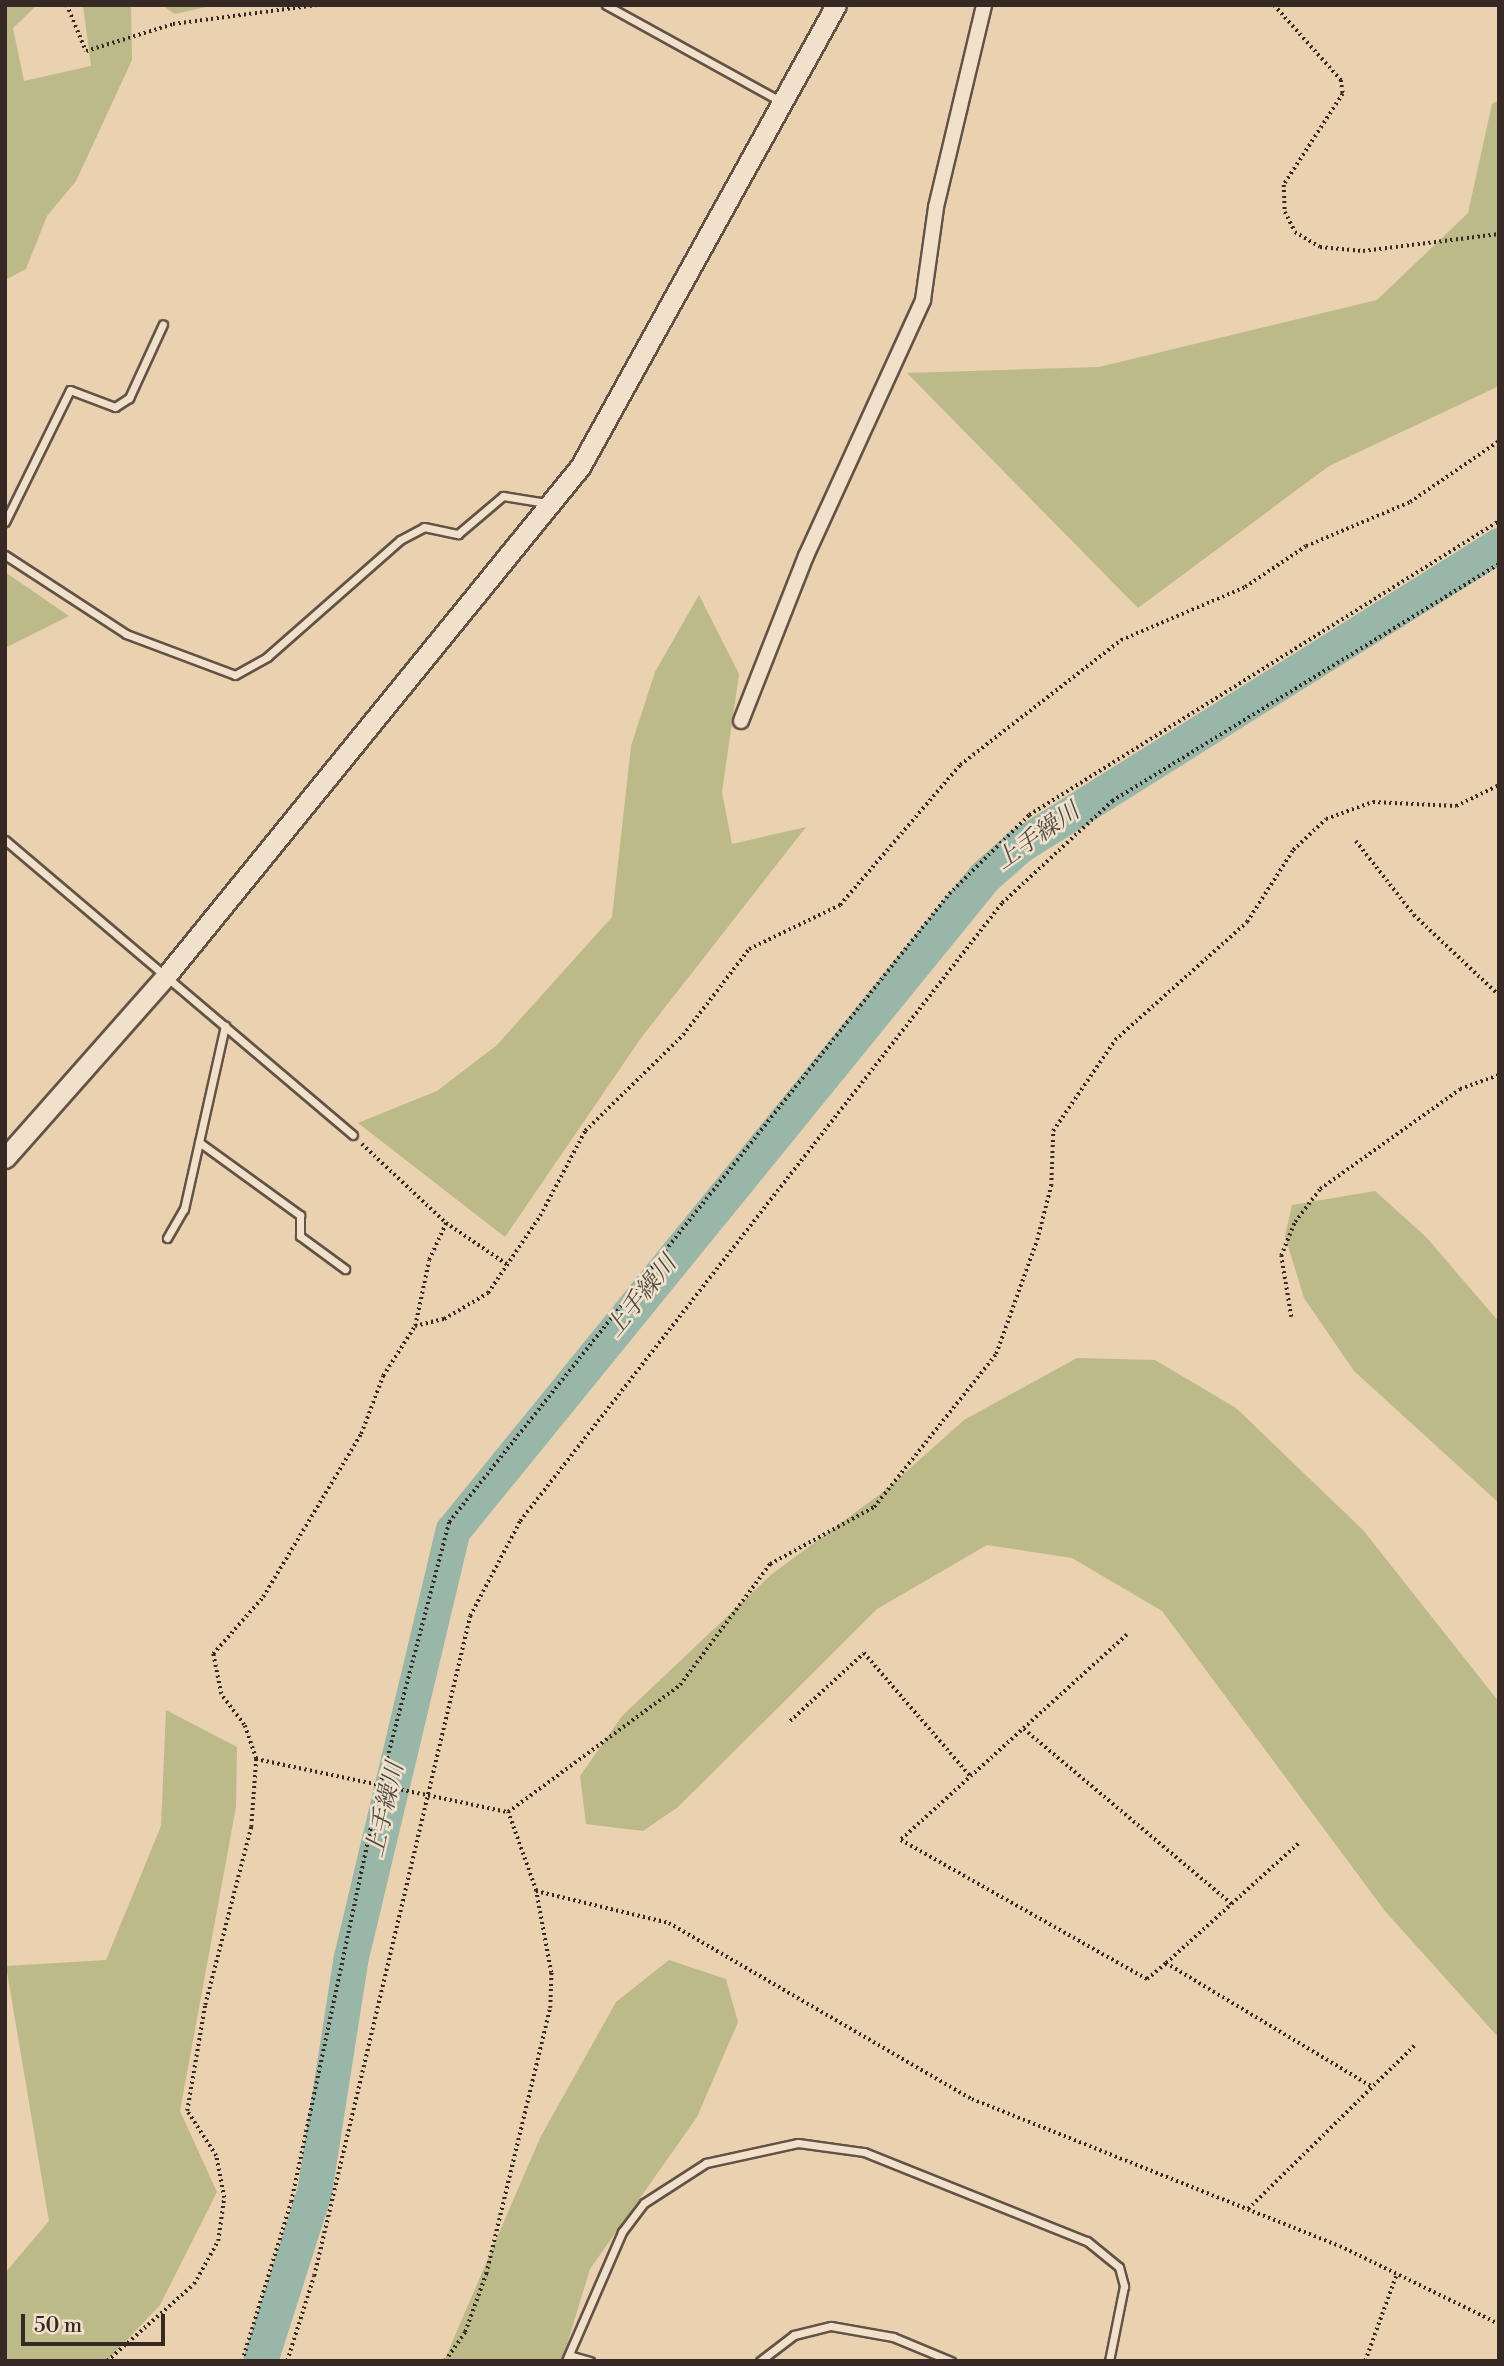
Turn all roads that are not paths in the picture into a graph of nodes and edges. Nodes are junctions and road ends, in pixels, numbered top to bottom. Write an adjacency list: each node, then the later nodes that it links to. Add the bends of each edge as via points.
1 (606, 5): 4 (lane)
2 (836, 5): 4 (street)
3 (984, 5): 9 (street, via 936,207 923,300 806,556)
4 (778, 100): 6 (street, via 601,431)
5 (163, 324): 7 (lane, via 129,398 115,407 71,390)
6 (550, 503): 8 (lane, via 503,496 458,534 424,527 400,540 267,657 235,675 126,634); 11 (street)
7 (5, 522)
8 (5, 555)
9 (741, 721)
10 (5, 840): 11 (lane)
11 (166, 976): 12 (lane); 15 (street)
12 (225, 1027): 13 (lane); 14 (lane)
13 (352, 1135)
14 (199, 1142): 16 (lane, via 184,1209); 17 (lane, via 300,1215 300,1236)
15 (5, 1158)
16 (167, 1238)
17 (345, 1269)
18 (568, 2358): 19 (lane); 22 (lane, via 622,2232 644,2203 706,2163 799,2143 864,2152 1087,2241 1119,2267 1124,2286)
19 (590, 2361)
20 (760, 2361): 21 (lane, via 794,2335 831,2326 893,2337)
21 (951, 2361)
22 (1109, 2361)

